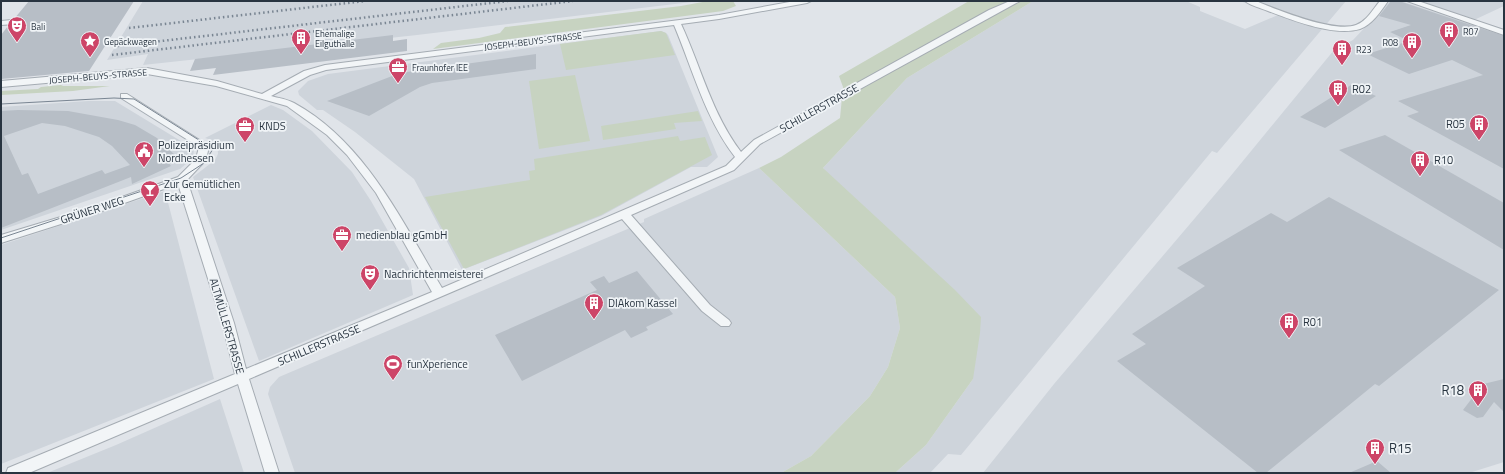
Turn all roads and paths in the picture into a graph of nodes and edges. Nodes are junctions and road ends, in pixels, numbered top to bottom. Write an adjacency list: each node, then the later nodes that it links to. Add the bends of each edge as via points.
1 (807, 1): 7 (street, JOSEPH-BEUYS-STRASSE)
2 (1016, 1): 13 (street, SCHILLERSTRASSE, via 757,142)
3 (1249, 1): 4 (street, via 1307,22 1356,28 1364,24)
4 (1384, 1)
5 (1411, 1): 9 (street)
6 (12, 22): 8 (street)
7 (676, 22): 12 (street, JOSEPH-BEUYS-STRASSE, via 325,68 307,73); 13 (street, via 718,126)
8 (1, 23)
9 (1504, 33)
10 (1, 84): 12 (street, JOSEPH-BEUYS-STRASSE, via 147,71 218,84)
11 (124, 96): 14 (street, via 204,146 201,160)
12 (264, 96): 17 (street, JOSEPH-BEUYS-STRASSE, via 290,104 308,116 350,153 380,192)
13 (740, 157): 15 (street, SCHILLERSTRASSE, via 730,168)
14 (182, 179): 16 (street, GRÜNER WEG, via 98,209); 19 (street, ALTMÜLLERSTRASSE, via 228,323)
15 (624, 214): 17 (street, SCHILLERSTRASSE); 18 (street, via 706,308)
16 (1, 239)
17 (438, 294): 19 (street, SCHILLERSTRASSE)
18 (725, 323)
19 (242, 378): 20 (street, SCHILLERSTRASSE); 21 (street, ALTMÜLLERSTRASSE)
20 (13, 473)
21 (272, 473)

